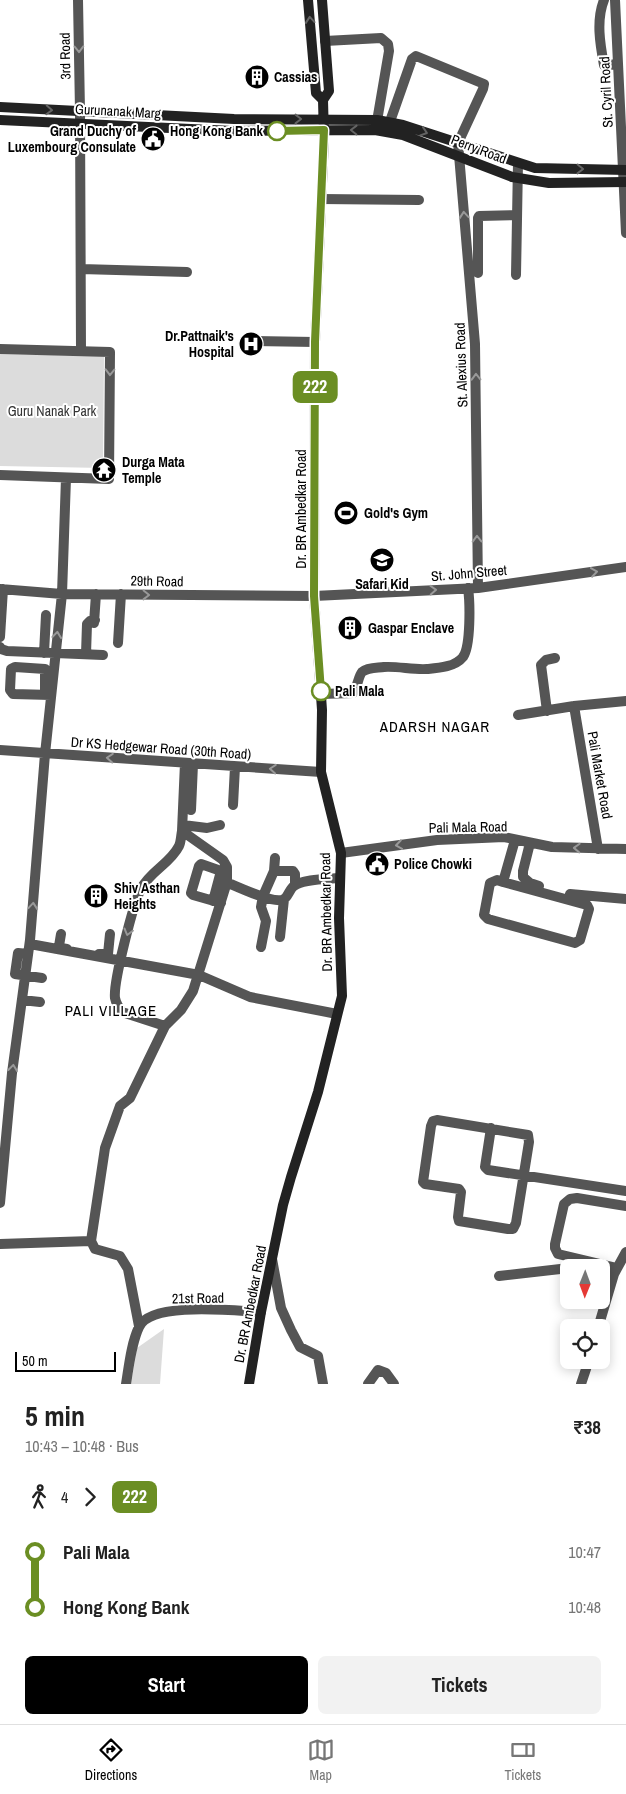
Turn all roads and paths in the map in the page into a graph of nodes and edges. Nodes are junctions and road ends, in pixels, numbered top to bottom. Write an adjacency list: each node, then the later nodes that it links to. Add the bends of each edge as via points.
1 (78, 0): 11 (street, 3rd Road, one-way to 11)
2 (308, 0): 6 (main road, one-way to 2)
3 (322, 0): 7 (main road)
4 (604, 0): 8 (street, via 600,10 604,65)
5 (615, 0): 8 (street, St. Cyril Road)
6 (311, 38): 7 (main road); 9 (main road, via 316,93)
7 (325, 39): 9 (main road, via 330,92); 15 (street, via 381,38 388,44)
8 (618, 64): 21 (street, St. Cyril Road)
9 (323, 100): 12 (main road, Dr. BR Ambedkar Road)
10 (0, 107): 11 (main road, Gurunanak Marg, one-way to 11)
11 (80, 111): 12 (main road, Gurunanak Marg, one-way to 12, via 234,119); 14 (street, 3rd Road)
12 (324, 119): 15 (main road, Perry Road); 17 (main road, Dr. BR Ambedkar Road)
13 (0, 120): 14 (main road, Gurunanak Marg)
14 (80, 123): 17 (main road, Gurunanak Marg, via 233,131); 28 (street, 3rd Road)
15 (376, 125): 16 (main road, Perry Road); 17 (main road, Perry Road, one-way to 17)
16 (388, 127): 18 (main road, Perry Road, one-way to 18); 18 (street, via 412,59 418,56 484,84); 19 (main road, Perry Road)
17 (324, 130): 24 (main road, Dr. BR Ambedkar Road)
18 (458, 143): 19 (street, St. Alexius Road); 20 (main road, Perry Road)
19 (459, 155): 22 (main road, Perry Road); 29 (street, St. Alexius Road, one-way to 19)
20 (518, 163): 21 (main road, Perry Road, one-way to 21, via 534,168); 22 (street)
21 (624, 170): 23 (street, St. Cyril Road)
22 (517, 178): 23 (main road, Perry Road, via 550,183); 26 (street)
23 (625, 182): 27 (street, St. Cyril Road)
24 (321, 199): 25 (street); 33 (main road, Dr. BR Ambedkar Road)
25 (419, 200)
26 (517, 215): 29 (street, via 479,216); 31 (street)
27 (626, 233)
28 (81, 269): 30 (street); 35 (street, 3rd Road)
29 (475, 270): 39 (street, St. Alexius Road, one-way to 29)
30 (187, 272)
31 (516, 275)
32 (252, 341): 33 (street)
33 (315, 342): 44 (main road, Dr. BR Ambedkar Road)
34 (0, 349): 35 (street)
35 (81, 351): 37 (street, one-way to 37, via 110,352 109,479)
36 (0, 475): 37 (street)
37 (66, 478): 41 (street)
38 (626, 567): 39 (street, St. John Street, one-way to 38)
39 (473, 588): 44 (street, St. John Street, one-way to 39); 54 (street, St. Alexius Road, via 464,656 452,665 427,669 371,668 363,671 353,693)
40 (1, 589): 41 (street, 29th Road); 46 (street)
41 (62, 594): 42 (street, 29th Road); 50 (street, one-way to 41)
42 (96, 594): 43 (street, 29th Road); 51 (street, via 94,622 88,624)
43 (121, 594): 44 (street, 29th Road, one-way to 44); 47 (street)
44 (314, 596): 54 (main road, Dr. BR Ambedkar Road)
45 (46, 615): 49 (street)
46 (0, 637)
47 (118, 643)
48 (0, 648): 49 (street)
49 (44, 653): 50 (street)
50 (56, 653): 51 (street); 60 (street, via 48,695)
51 (86, 654): 52 (street)
52 (103, 656)
53 (556, 658): 57 (street, via 541,665)
54 (321, 694): 63 (main road, Dr. BR Ambedkar Road)
55 (626, 701): 56 (street)
56 (574, 706): 57 (street); 70 (street, Pali Market Road)
57 (547, 710): 58 (street)
58 (518, 715)
59 (0, 750): 60 (street, Dr KS Hedgewar Road (30th Road))
60 (45, 754): 61 (street, Dr KS Hedgewar Road (30th Road), one-way to 60); 85 (street, one-way to 60)
61 (189, 764): 62 (street, Dr KS Hedgewar Road (30th Road)); 65 (street); 67 (street)
62 (235, 766): 63 (street, Dr KS Hedgewar Road (30th Road), one-way to 62); 64 (street)
63 (321, 772): 72 (main road, Dr. BR Ambedkar Road)
64 (233, 805)
65 (191, 810)
66 (220, 825): 67 (street)
67 (183, 828): 76 (street, via 223,860 226,867); 87 (street, one-way to 87, via 179,846 140,889)
68 (514, 840): 69 (street, Pali Mala Road); 72 (street, Pali Mala Road, one-way to 72, via 504,837 437,840); 77 (street)
69 (530, 843): 70 (street, Pali Mala Road, one-way to 69); 81 (street, via 523,877 530,883 572,895)
70 (598, 849): 71 (street, Pali Mala Road)
71 (626, 849)
72 (341, 853): 75 (main road, Dr. BR Ambedkar Road)
73 (275, 858): 74 (street)
74 (274, 871): 78 (street, via 293,871); 79 (street)
75 (339, 878): 78 (street); 93 (main road, Dr. BR Ambedkar Road, via 342,996)
76 (223, 880): 79 (street); 82 (street); 82 (street, via 220,870 199,865 191,893)
77 (503, 882): 77 (street, via 496,880 490,883 483,913 485,917 575,943 580,940 589,909 587,905)
78 (295, 885): 80 (street)
79 (263, 896): 80 (street); 86 (street, via 261,910 266,921)
80 (284, 899): 84 (street)
81 (626, 899)
82 (217, 902): 88 (street)
83 (110, 934): 85 (street, via 107,954 63,948 60,947 60,939)
84 (280, 937)
85 (29, 946): 87 (street); 89 (street)
86 (260, 947)
87 (120, 960): 88 (street); 94 (street, via 115,991 118,1007 122,1012)
88 (199, 974): 93 (street, via 250,997); 94 (street, via 181,1010)
89 (25, 977): 90 (street); 91 (street)
90 (42, 978)
91 (22, 1000): 92 (street); 95 (street, one-way to 91)
92 (40, 1002)
93 (338, 1014): 106 (main road, Dr. BR Ambedkar Road, via 291,1177)
94 (165, 1026): 103 (street, via 130,1098 120,1106 105,1148)
95 (5, 1098): 96 (street)
96 (3, 1126): 98 (street)
97 (491, 1128): 99 (street, via 528,1135); 99 (street, via 486,1169); 99 (street, via 433,1121 423,1182 459,1189 460,1221 510,1229 516,1223)
98 (2, 1155): 101 (street)
99 (523, 1176): 100 (street)
100 (626, 1191)
101 (0, 1203)
102 (626, 1206): 109 (street, via 570,1199 564,1204 554,1248 558,1254)
103 (91, 1241): 104 (street); 113 (street, via 95,1249 120,1256 128,1269)
104 (0, 1244)
105 (626, 1252): 109 (street)
106 (272, 1259): 111 (main road, Dr. BR Ambedkar Road); 117 (street, via 281,1308 300,1347 318,1356)
107 (560, 1269): 110 (street)
108 (610, 1271): 109 (street)
109 (616, 1271): 112 (street)
110 (499, 1276)
111 (261, 1312): 113 (street, 21st Road, via 176,1310 147,1317); 116 (main road, Dr. BR Ambedkar Road)
112 (601, 1319)
113 (139, 1326): 115 (street)
114 (586, 1369): 120 (street)
115 (126, 1384)
116 (249, 1384)
117 (323, 1384)
118 (368, 1384): 119 (street, via 378,1370 386,1373)
119 (394, 1384)
120 (582, 1384)

